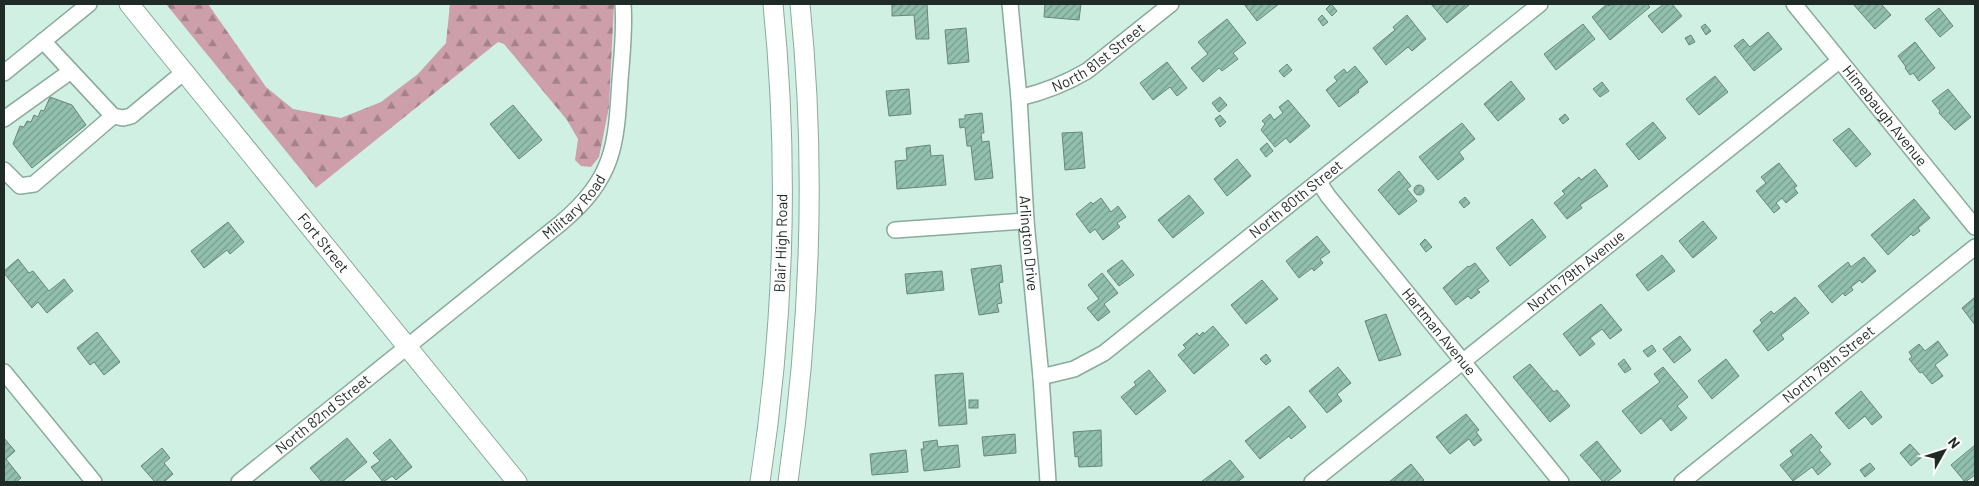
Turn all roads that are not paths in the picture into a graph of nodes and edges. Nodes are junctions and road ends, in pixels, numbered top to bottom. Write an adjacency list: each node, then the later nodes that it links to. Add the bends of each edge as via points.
1 (89, 4): 10 (street)
2 (129, 4): 13 (main road, Fort Street)
3 (623, 4): 24 (street, Military Road, via 616,133 610,161 598,185 561,223)
4 (773, 4): 31 (main road, Blair High Road, via 782,204 774,366)
5 (800, 4): 32 (main road, Blair High Road, via 804,41 808,228 802,370)
6 (1010, 4): 15 (street, Arlington Drive)
7 (1171, 4): 15 (street, North 81st Street, via 1080,75 1058,87)
8 (1540, 4): 19 (street, North 80th Street)
9 (1794, 4): 11 (street, Himebaugh Avenue)
10 (43, 41): 12 (street); 14 (street)
11 (1839, 60): 21 (street, Himebaugh Avenue); 25 (street, North 79th Avenue)
12 (71, 71): 16 (street); 17 (street)
13 (184, 72): 16 (street, via 131,116); 24 (main road, Fort Street)
14 (4, 73)
15 (1019, 98): 20 (street, Arlington Drive)
16 (113, 116): 18 (street, via 34,184 20,186)
17 (4, 119)
18 (4, 170)
19 (1319, 182): 25 (street, Hartman Avenue); 27 (street, North 80th Street, via 1104,353 1074,369)
20 (1026, 221): 22 (street); 27 (street, Arlington Drive)
21 (1975, 227)
22 (895, 230)
23 (1975, 248): 36 (street, North 79th Street)
24 (408, 348): 29 (street, North 82nd Street); 30 (main road, Fort Street)
25 (1463, 362): 34 (street, North 79th Avenue); 35 (street, Hartman Avenue)
26 (4, 372): 28 (street)
27 (1041, 377): 33 (street, Arlington Drive)
28 (94, 482)
29 (239, 482)
30 (517, 482)
31 (760, 482)
32 (788, 482)
33 (1048, 482)
34 (1312, 482)
35 (1561, 482)
36 (1682, 482)

